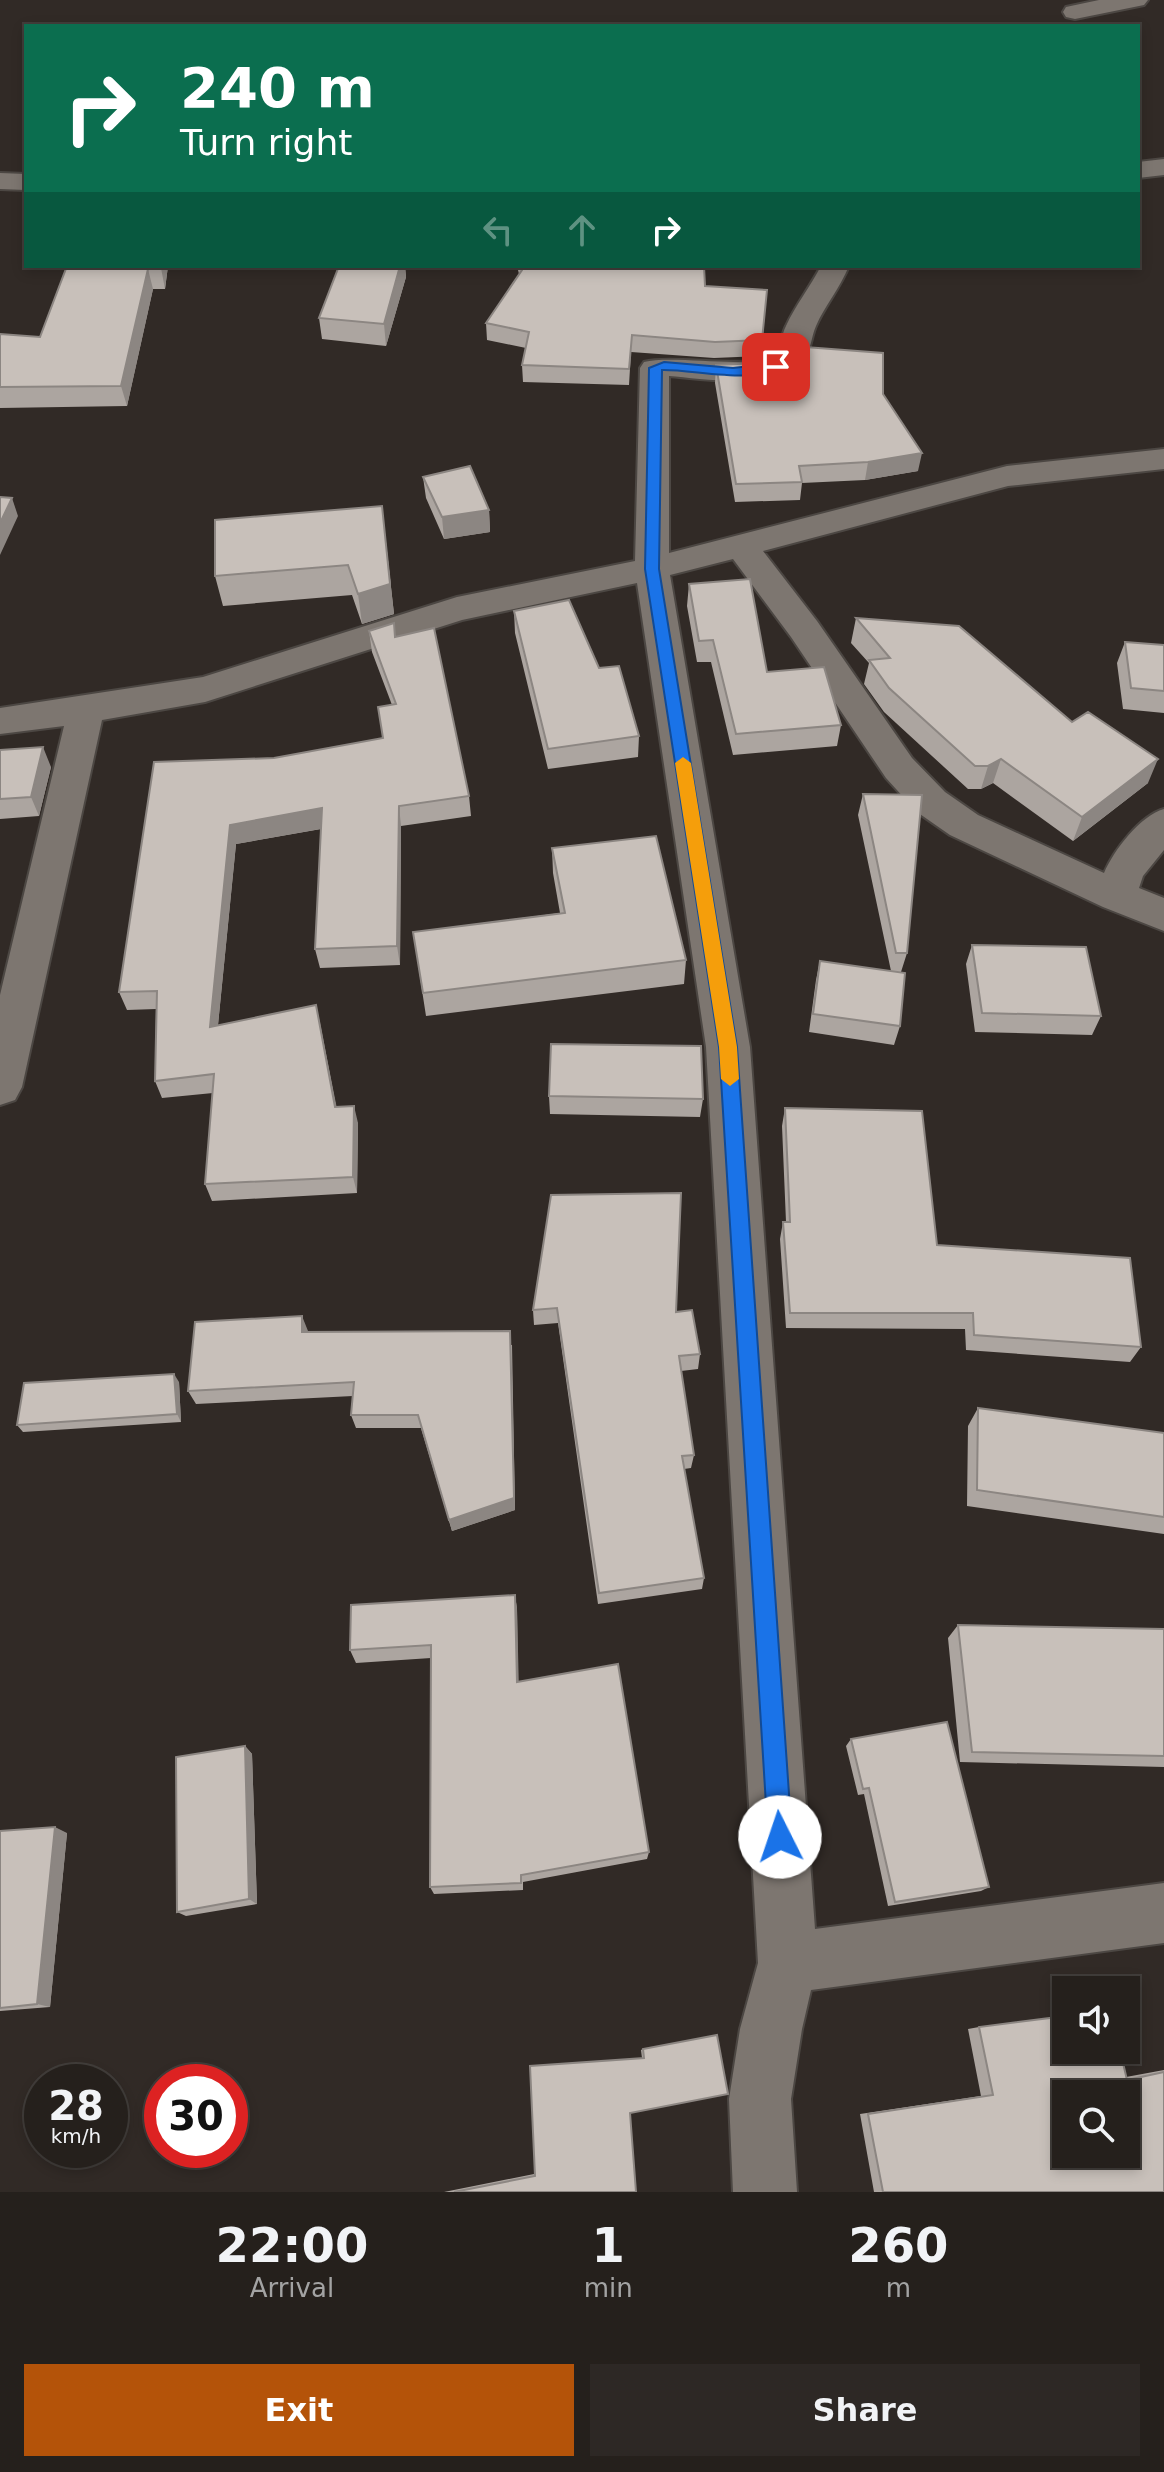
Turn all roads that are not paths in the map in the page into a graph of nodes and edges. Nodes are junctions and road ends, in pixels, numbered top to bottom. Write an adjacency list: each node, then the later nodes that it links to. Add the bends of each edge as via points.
1 (1136, 0): 2 (street)
2 (1075, 12)
3 (1164, 167): 4 (street)
4 (1140, 170)
5 (0, 181): 6 (street)
6 (24, 182)
7 (834, 268): 10 (street, via 801,325 791,356 776,367 744,372 655,368)
8 (1164, 459): 9 (street, via 1007,476)
9 (742, 547): 10 (street); 14 (street, via 899,768 931,802 964,825)
10 (652, 569): 11 (street, via 457,609 205,689); 18 (street, via 728,1047)
11 (86, 710): 12 (street); 16 (street)
12 (0, 721)
13 (1164, 823): 14 (street, via 1125,870)
14 (1117, 896): 15 (street)
15 (1164, 915)
16 (0, 1087)
17 (1164, 1913): 18 (street)
18 (788, 1963): 19 (street, via 760,2099)
19 (765, 2192)

